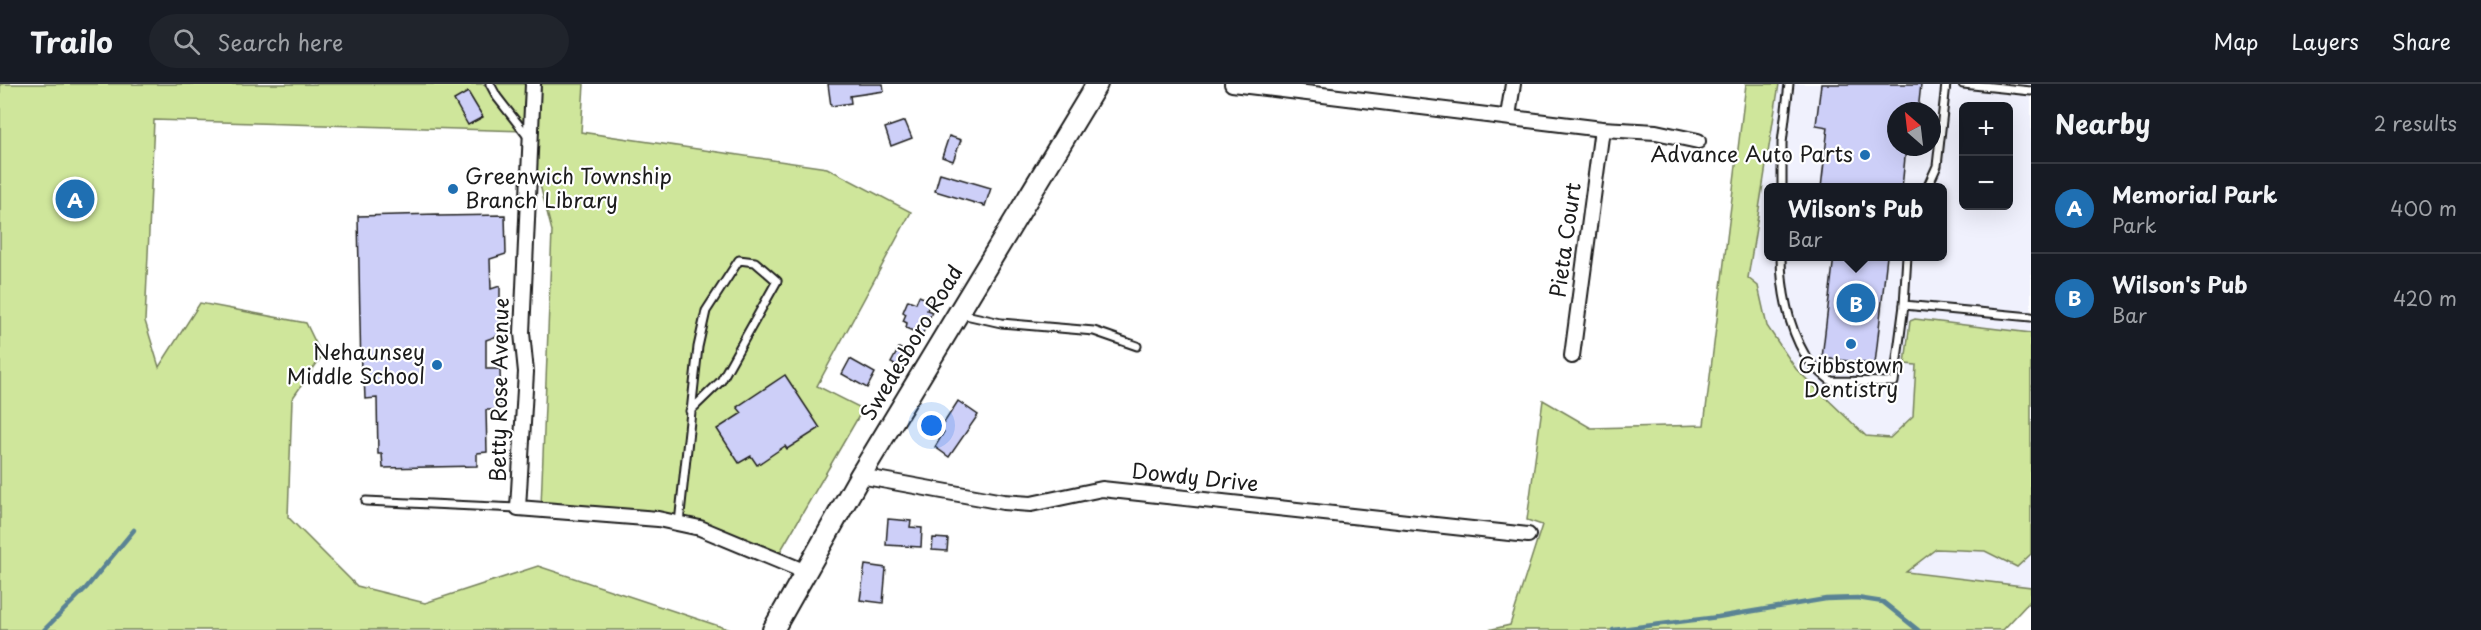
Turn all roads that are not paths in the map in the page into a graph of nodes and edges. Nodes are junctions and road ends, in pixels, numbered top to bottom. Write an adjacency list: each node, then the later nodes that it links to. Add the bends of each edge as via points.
1 (490, 84): 12 (lane)
2 (533, 84): 12 (street, Betty Rose Avenue)
3 (1097, 84): 19 (main road, Swedesboro Road)
4 (1232, 84): 10 (street)
5 (1513, 84): 10 (street)
6 (1789, 84): 14 (lane)
7 (1946, 84): 15 (lane, via 1937,166)
8 (1963, 84): 9 (lane)
9 (2031, 91)
10 (1508, 116): 11 (street)
11 (1602, 129): 13 (street, via 1656,132); 22 (street, Pieta Court)
12 (531, 140): 26 (street, Betty Rose Avenue, via 522,333 526,372)
13 (1698, 141)
14 (1782, 183)
15 (1929, 183)
16 (1781, 261): 18 (lane, via 1781,281 1805,357 1831,381 1894,382)
17 (1907, 261): 18 (lane)
18 (1904, 305): 20 (lane)
19 (959, 313): 21 (lane, via 1001,323 1094,331); 24 (main road, Swedesboro Road)
20 (2031, 317)
21 (1137, 346)
22 (1572, 356)
23 (690, 411): 23 (lane, via 705,311 739,260 755,262 777,280 721,381); 27 (lane)
24 (860, 476): 28 (street, Dowdy Drive, via 1017,503 1046,503 1102,489); 29 (main road, Swedesboro Road)
25 (366, 501): 26 (lane)
26 (518, 508): 27 (street, Betty Rose Avenue)
27 (679, 524): 29 (street, Betty Rose Avenue, via 700,528)
28 (1528, 535)
29 (806, 572): 30 (main road, Swedesboro Road)
30 (773, 630)

